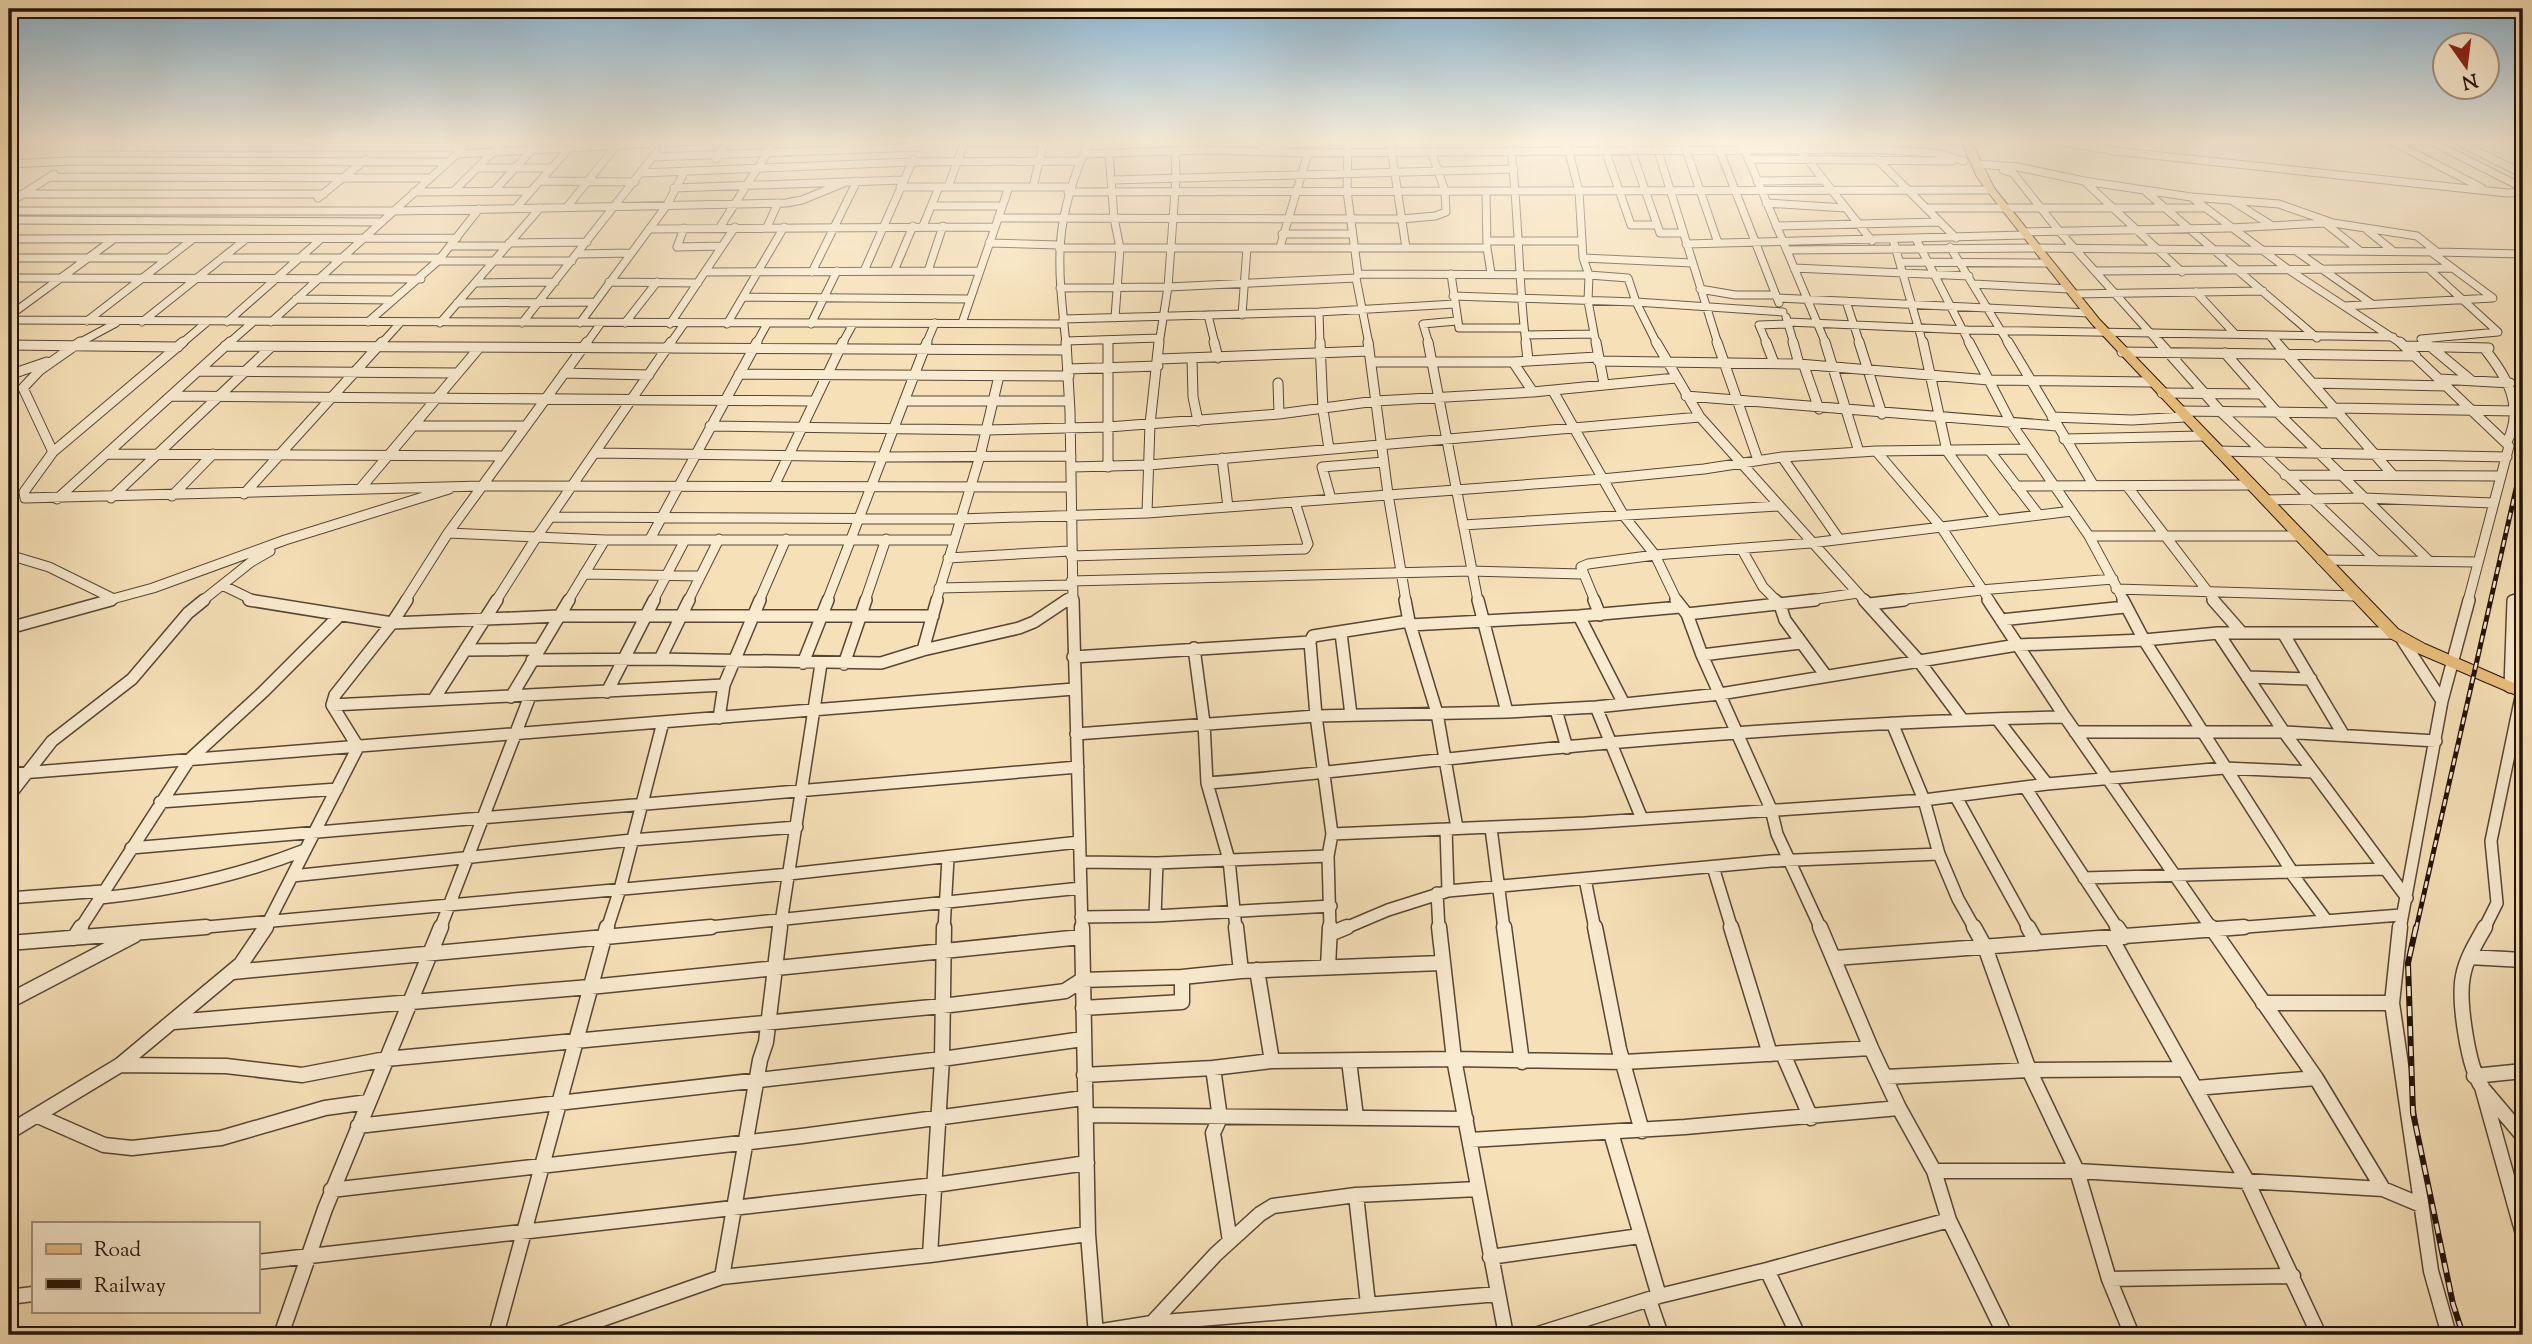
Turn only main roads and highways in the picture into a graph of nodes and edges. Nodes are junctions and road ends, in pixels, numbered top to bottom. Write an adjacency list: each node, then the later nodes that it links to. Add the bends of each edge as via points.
1 (2001, 204): 2 (main road, via 2122,352 2398,637)
2 (2518, 690)

